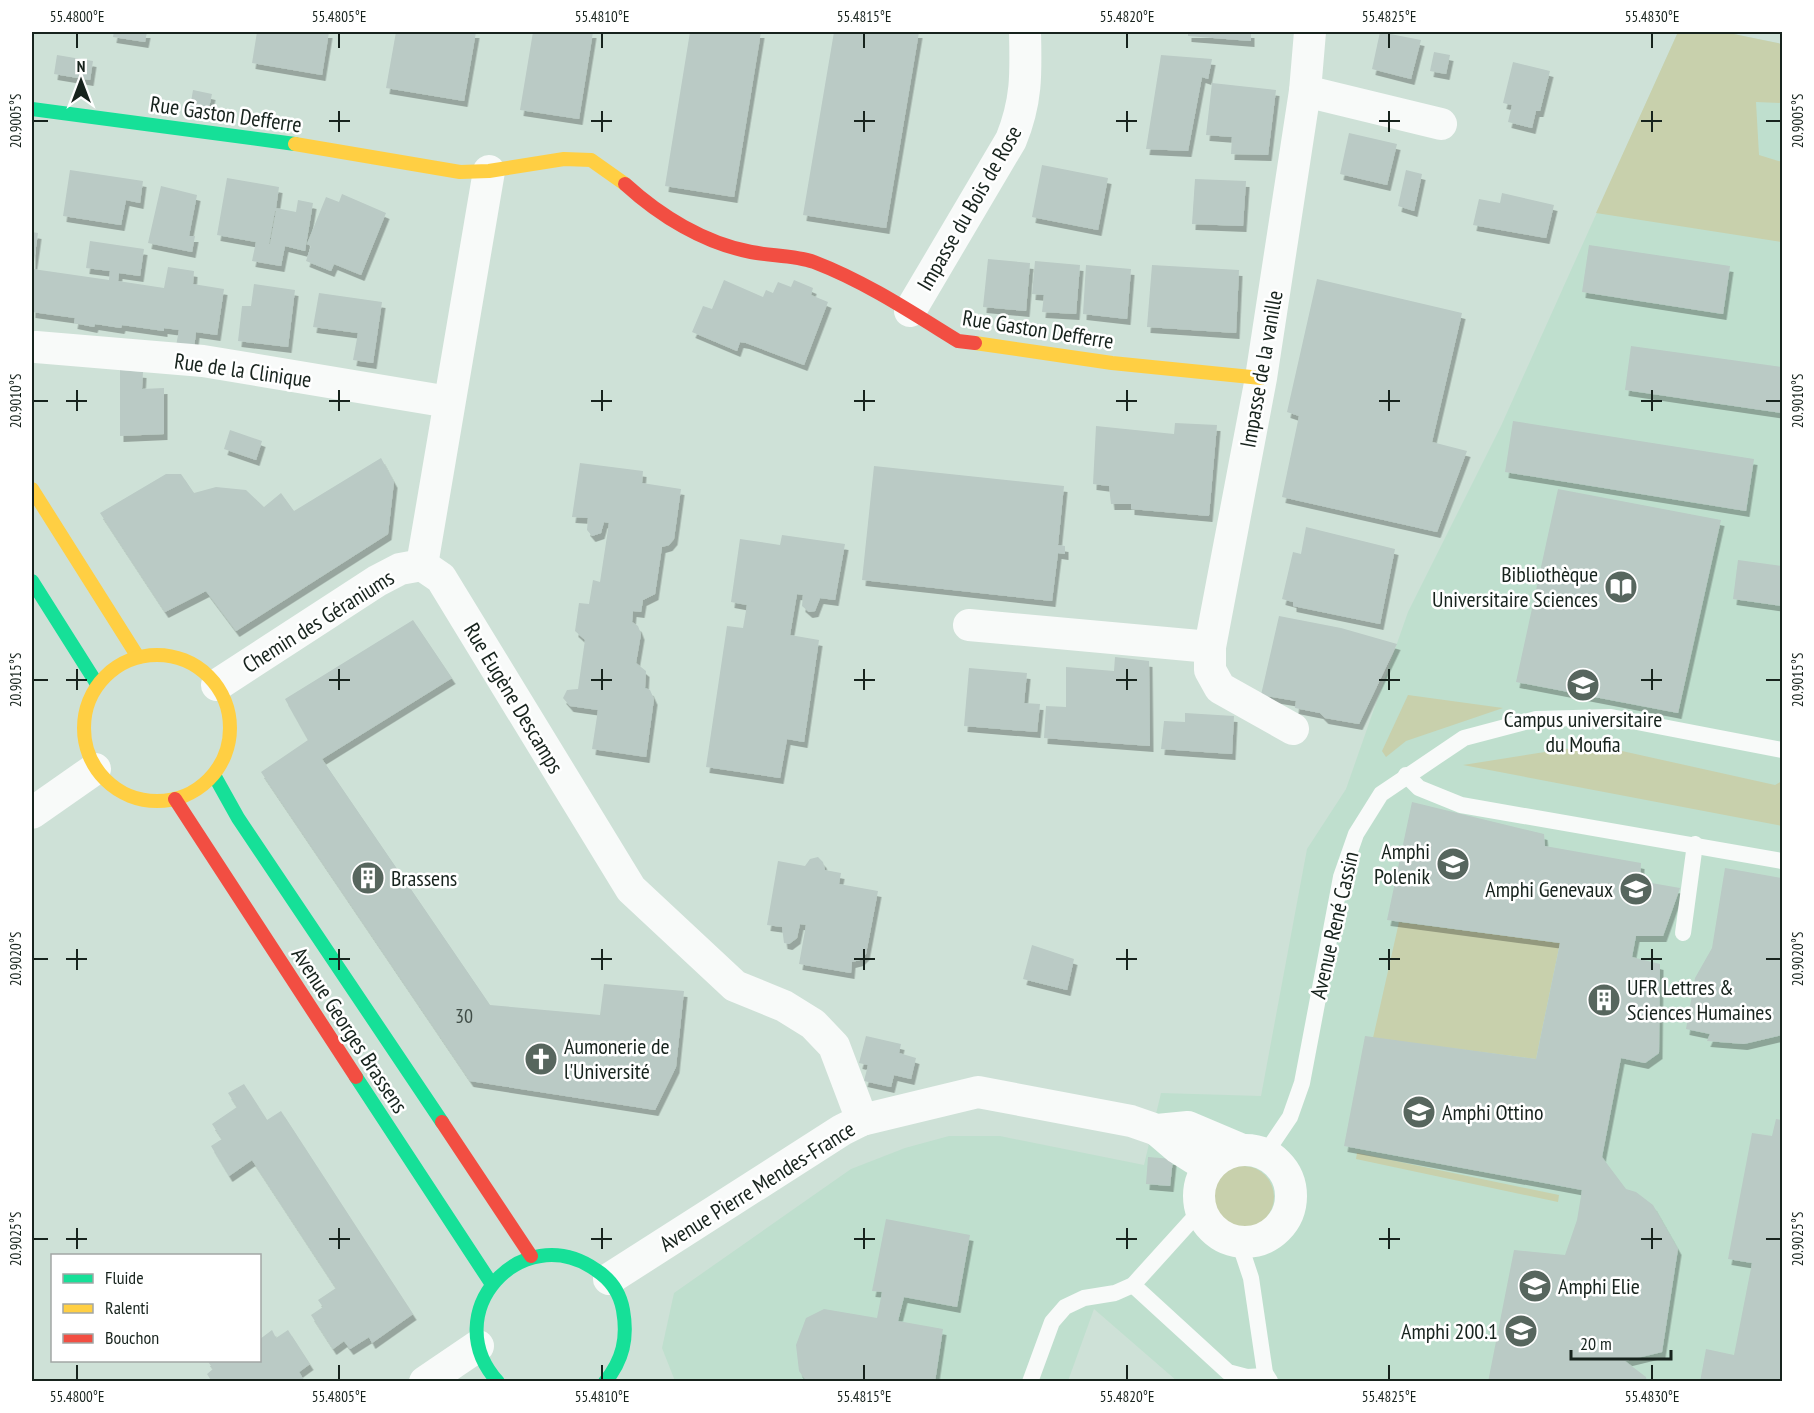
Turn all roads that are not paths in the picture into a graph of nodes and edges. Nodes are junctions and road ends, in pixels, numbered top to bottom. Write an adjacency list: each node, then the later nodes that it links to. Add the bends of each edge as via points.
1 (1025, 32): 7 (street, Impasse du Bois de Rose, via 1027,85 1011,140)
2 (1310, 32): 3 (street, Impasse de la vanille)
3 (1305, 91): 5 (street); 9 (street, Impasse de la vanille)
4 (32, 109): 6 (street, Rue Gaston Defferre, via 254,137 460,172)
5 (1441, 124)
6 (489, 171): 7 (street, Rue Gaston Defferre, via 564,159 591,160 705,240 750,252 811,261 863,283); 10 (street)
7 (910, 310): 9 (street, Rue Gaston Defferre, via 958,341 1112,363)
8 (36, 347): 10 (street, Rue de la Clinique, via 203,361)
9 (1261, 378): 15 (street, Impasse de la vanille)
10 (450, 402): 12 (street)
11 (32, 489): 16 (street)
12 (422, 565): 18 (street, Chemin des Géraniums, via 400,569 377,581); 29 (street, Rue Eugène Descamps, via 441,578 631,889 735,986 784,1006 813,1024 834,1046)
13 (32, 581): 17 (street)
14 (969, 625): 15 (street)
15 (1210, 647): 19 (street, Impasse de la vanille, via 1210,670 1220,688)
16 (138, 657): 17 (street, via 115,667); 18 (street, via 160,654 182,659 201,669)
17 (97, 684): 21 (street, via 82,726)
18 (217, 685): 22 (street, via 227,707 231,730 226,754)
19 (1293, 729)
20 (1782, 750): 23 (lane, Avenue René Cassin, via 1611,717 1536,719 1464,738)
21 (95, 769): 24 (street, via 110,786 130,797 152,802); 25 (street)
22 (214, 775): 24 (street, via 190,794); 35 (street, Avenue Georges Brassens, via 238,819)
23 (1406, 776): 26 (lane, via 1419,788 1461,805); 31 (lane, Avenue René Cassin, via 1382,794 1356,834 1341,877 1302,1083 1290,1117)
24 (175, 800): 37 (street, Avenue Georges Brassens)
25 (32, 813)
26 (1695, 844): 27 (lane); 28 (lane)
27 (1782, 861)
28 (1683, 933)
29 (862, 1120): 30 (street, Avenue Pierre Mendes-France, via 978,1092 1131,1121); 36 (street, Avenue Pierre Mendes-France)
30 (1157, 1130): 31 (street, Avenue Pierre Mendes-France, via 1188,1128); 32 (street, Avenue Pierre Mendes-France)
31 (1253, 1152): 32 (street, via 1222,1155); 34 (street, via 1285,1172 1290,1184 1290,1209 1279,1228 1267,1237)
32 (1208, 1167): 33 (street, via 1200,1181)
33 (1200, 1211): 34 (street, via 1216,1232); 38 (lane)
34 (1239, 1242): 40 (lane, via 1251,1278)
35 (531, 1256): 36 (street, via 552,1253 573,1257 593,1266); 37 (street, via 509,1267)
36 (609, 1280): 41 (street, via 621,1298 626,1340 620,1361)
37 (491, 1283): 39 (street, via 480,1302)
38 (1133, 1284): 40 (lane, via 1228,1372); 44 (lane, via 1065,1307 1052,1322)
39 (478, 1346): 42 (street); 43 (street, via 484,1363)
40 (1268, 1377)
41 (607, 1381)
42 (425, 1382)
43 (498, 1382)
44 (1030, 1382)

